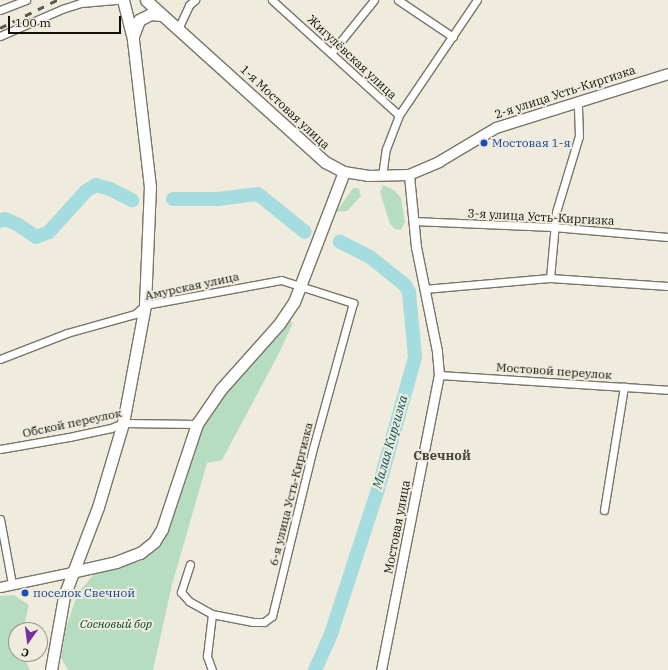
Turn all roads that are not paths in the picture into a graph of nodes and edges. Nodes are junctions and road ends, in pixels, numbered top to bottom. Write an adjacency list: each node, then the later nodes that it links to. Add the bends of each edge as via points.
1 (26, 0): 10 (street)
2 (119, 0): 13 (street, via 81,3 62,8)
3 (123, 0): 15 (main road)
4 (146, 0): 11 (main road, 1-я Мостовая улица)
5 (195, 0): 12 (street, via 189,5)
6 (272, 0): 16 (street, Жигулёвская улица)
7 (374, 0): 16 (street)
8 (398, 0): 14 (street)
9 (477, 0): 14 (street)
10 (0, 10)
11 (161, 15): 12 (main road, 1-я Мостовая улица); 15 (main road, via 151,14 139,20)
12 (178, 29): 20 (main road, 1-я Мостовая улица, via 326,162)
13 (0, 36)
14 (453, 37): 19 (street)
15 (133, 39): 30 (main road, via 150,187)
16 (332, 52): 19 (street, Жигулёвская улица)
17 (668, 74): 18 (main road, 2-я улица Усть-Киргизка)
18 (578, 101): 21 (main road, 2-я улица Усть-Киргизка, via 496,128 439,162); 24 (street, via 578,142 560,194)
19 (398, 115): 22 (street, via 386,149)
20 (344, 172): 22 (main road, 1-я Мостовая улица); 27 (main road)
21 (409, 175): 22 (main road, 1-я Мостовая улица); 23 (street, Мостовая улица)
22 (382, 176)
23 (413, 221): 24 (street, 3-я улица Усть-Киргизка); 29 (street, Мостовая улица)
24 (554, 227): 25 (street, 3-я улица Усть-Киргизка); 26 (street)
25 (668, 236)
26 (550, 278): 28 (street); 29 (street)
27 (301, 286): 30 (street, Амурская улица, via 281,280); 36 (main road, via 279,324 221,389); 44 (street, 6-я улица Усть-Киргизка, via 353,303 313,448 272,616 264,622 253,622)
28 (668, 286)
29 (424, 289): 32 (street, Мостовая улица, via 437,351)
30 (145, 305): 31 (street, Амурская улица, via 135,314 67,333); 35 (main road)
31 (0, 359)
32 (439, 375): 33 (street, Мостовой переулок); 47 (street, Мостовая улица)
33 (624, 387): 34 (street, Мостовой переулок); 38 (street)
34 (668, 390)
35 (123, 423): 36 (street, Обской переулок); 37 (street, Обской переулок, via 69,437); 41 (main road, via 98,507)
36 (198, 424): 41 (main road, via 162,529 154,542 140,553 116,562)
37 (0, 449)
38 (604, 510)
39 (0, 519): 42 (street)
40 (190, 564): 44 (street, 6-я улица Усть-Киргизка, via 182,592 189,601)
41 (72, 572): 42 (street); 45 (main road, via 60,611)
42 (12, 584): 43 (street)
43 (0, 587)
44 (212, 614): 46 (street, via 207,656)
45 (51, 670)
46 (212, 670)
47 (381, 670)

